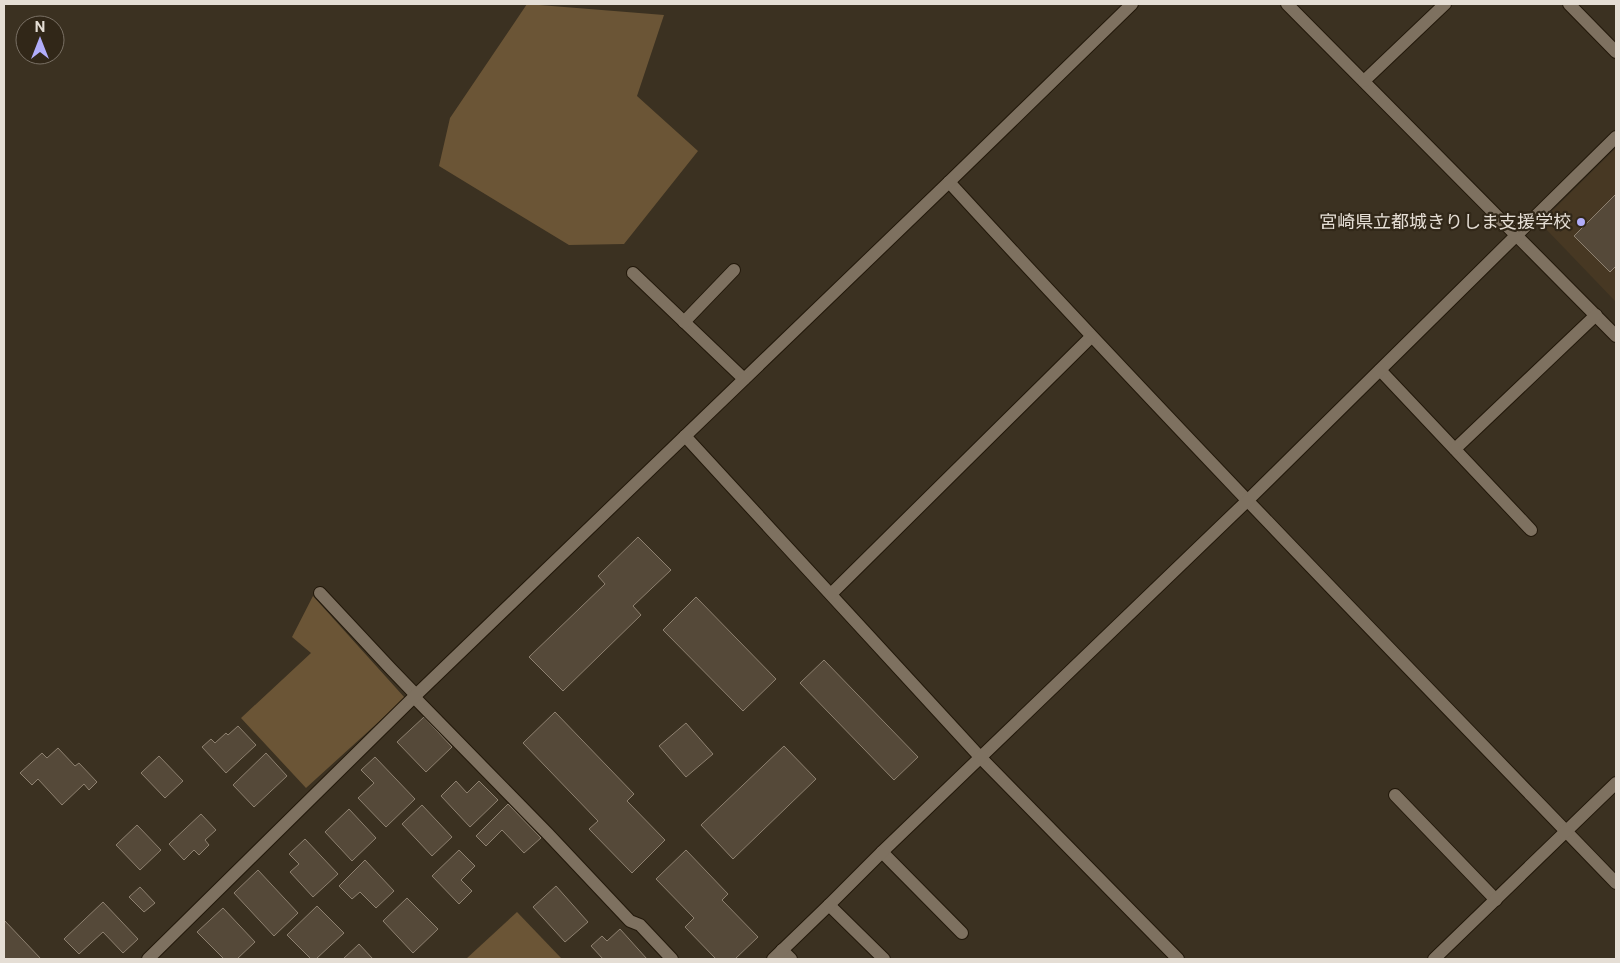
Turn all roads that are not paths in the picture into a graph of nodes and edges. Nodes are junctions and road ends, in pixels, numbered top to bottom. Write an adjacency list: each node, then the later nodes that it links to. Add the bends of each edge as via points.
1 (1132, 4): 8 (street)
2 (1287, 4): 6 (street)
3 (1445, 4): 6 (street)
4 (1569, 4): 5 (street)
5 (1616, 52)
6 (1364, 81): 9 (street)
7 (1616, 138): 9 (street)
8 (949, 182): 15 (street); 17 (street)
9 (1516, 234): 12 (street); 16 (street)
10 (734, 270): 13 (street)
11 (633, 273): 13 (street)
12 (1596, 315): 14 (street); 19 (street)
13 (684, 322): 17 (street)
14 (1616, 336)
15 (1092, 337): 20 (street); 23 (street)
16 (1380, 370): 19 (street); 20 (street)
17 (744, 378): 18 (street)
18 (685, 436): 23 (street); 24 (street)
19 (1455, 449): 21 (street)
20 (1247, 501): 25 (street); 28 (street)
21 (1531, 530)
22 (320, 594): 24 (street)
23 (830, 594): 25 (street)
24 (415, 696): 35 (street); 36 (street, via 630,921 640,925)
25 (981, 758): 29 (street); 39 (street)
26 (1616, 783): 28 (street)
27 (1395, 795): 31 (street)
28 (1567, 832): 30 (street); 31 (street)
29 (882, 852): 32 (street); 33 (street)
30 (1616, 883)
31 (1496, 900): 40 (street)
32 (829, 905): 34 (street); 38 (street)
33 (962, 933)
34 (787, 955): 37 (street)
35 (148, 959)
36 (672, 959)
37 (773, 959)
38 (884, 959)
39 (1178, 959)
40 (1434, 959)

